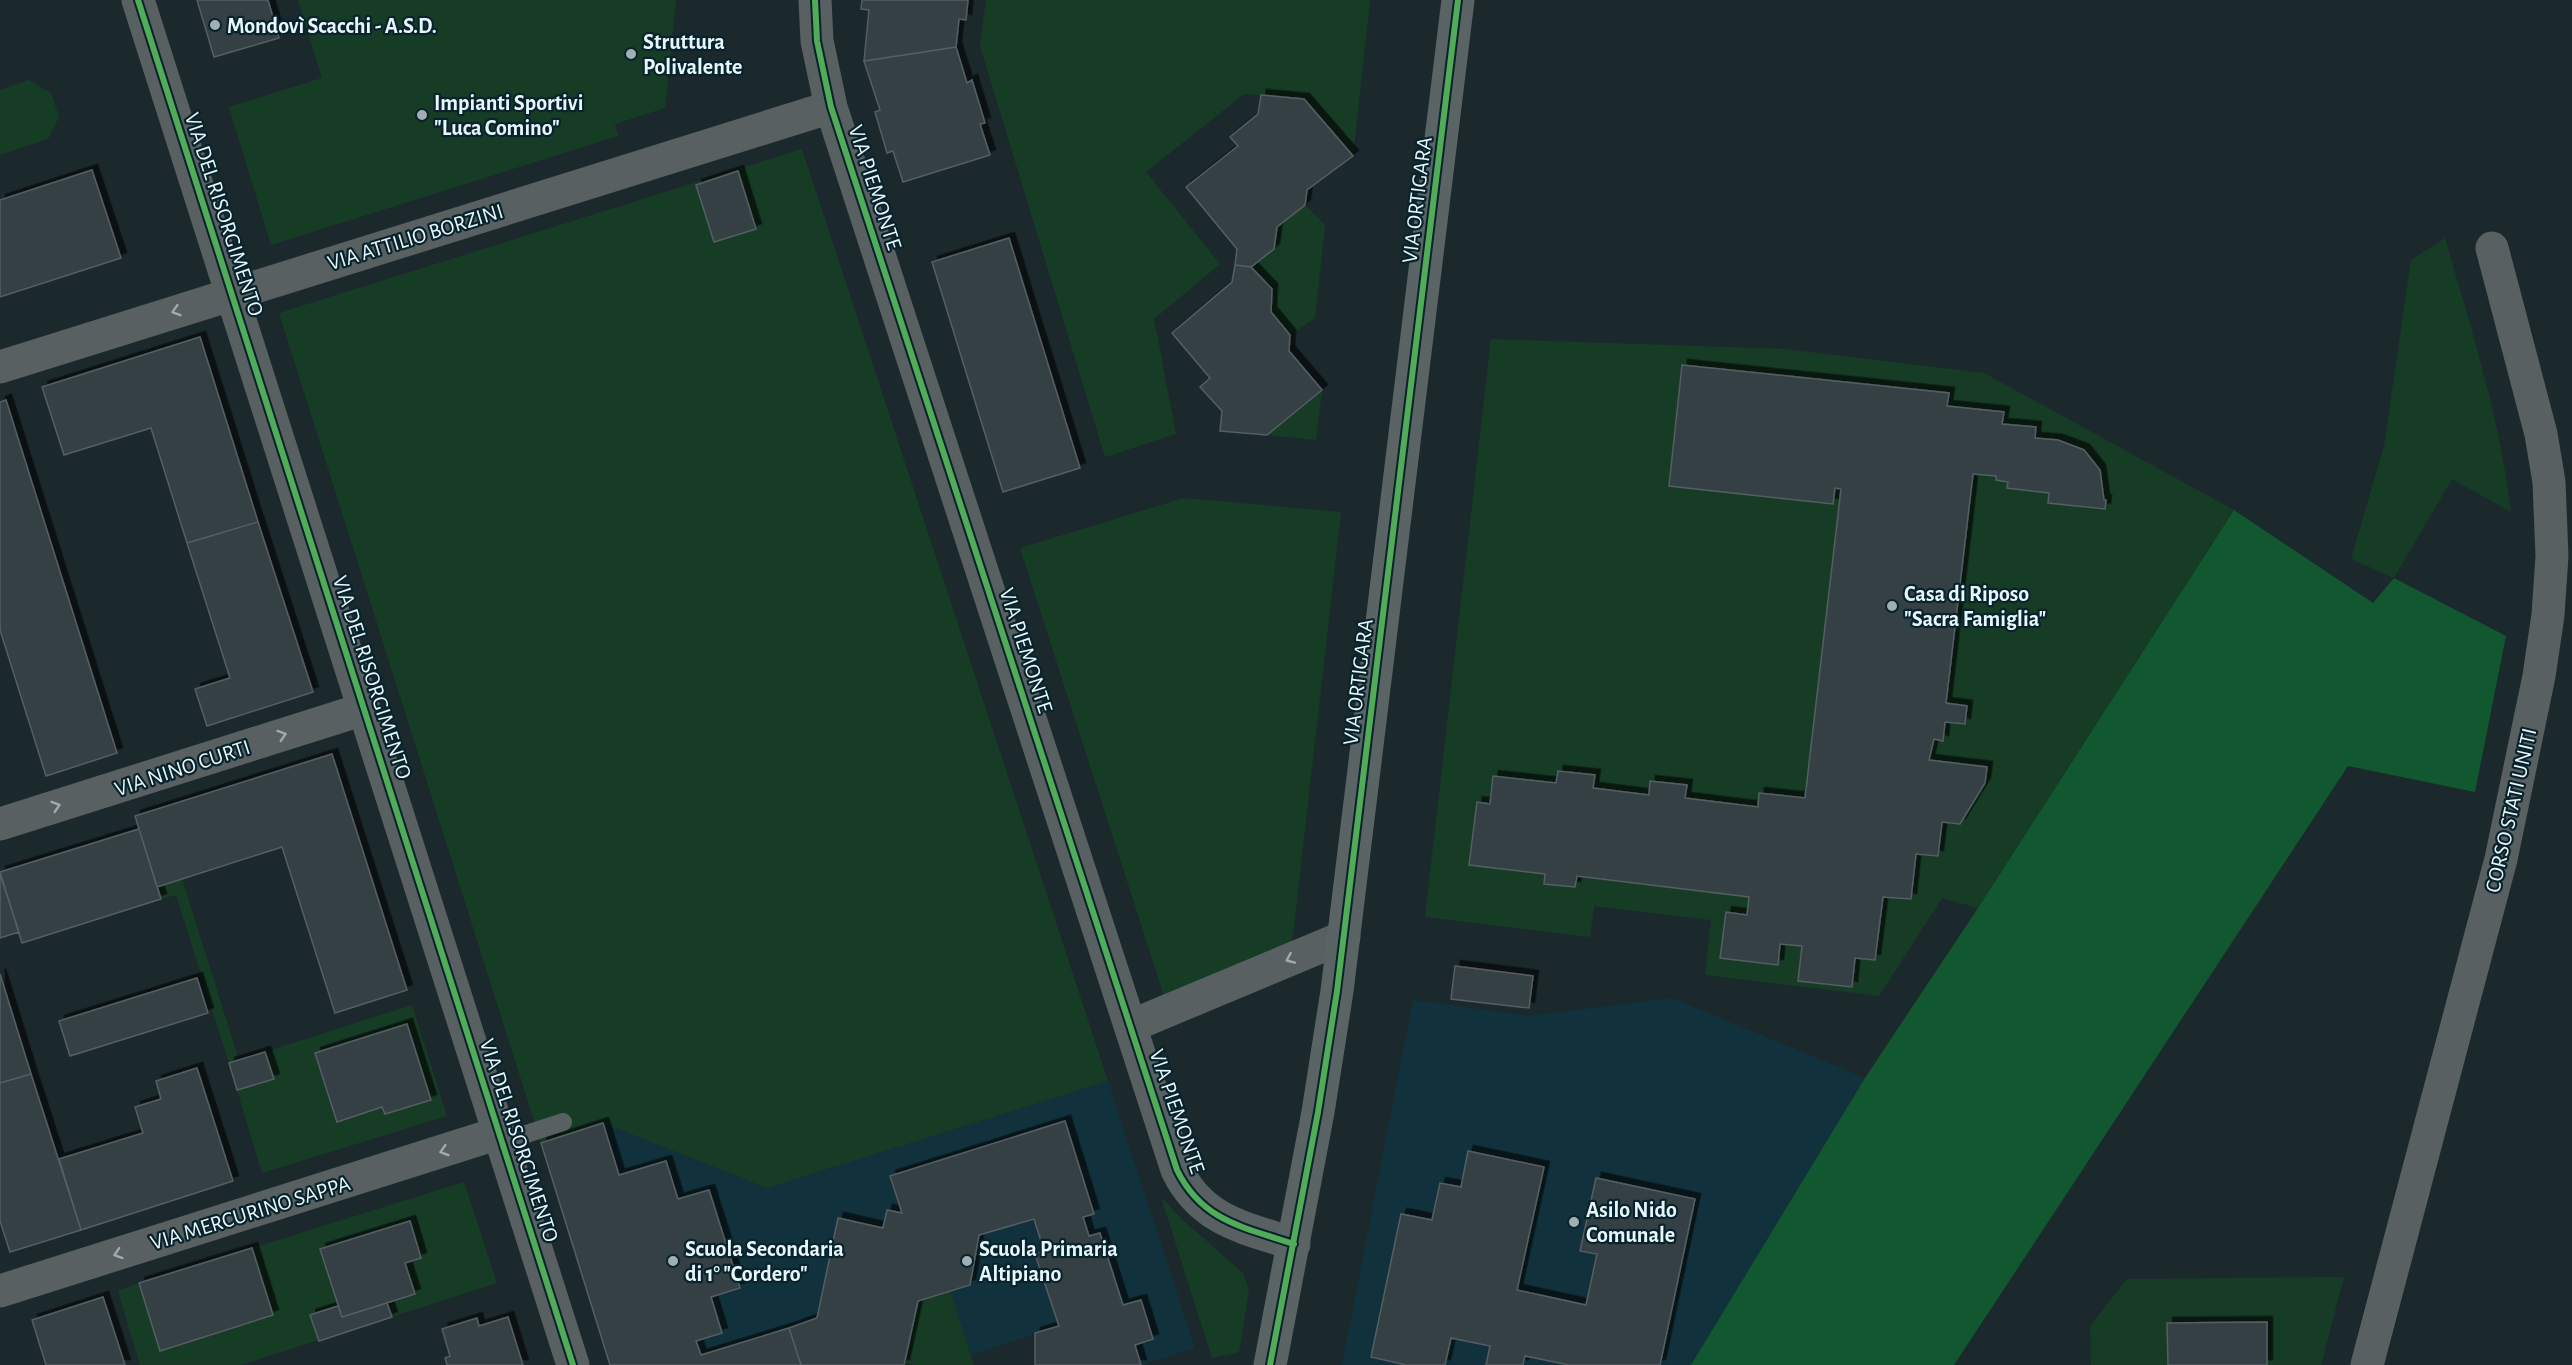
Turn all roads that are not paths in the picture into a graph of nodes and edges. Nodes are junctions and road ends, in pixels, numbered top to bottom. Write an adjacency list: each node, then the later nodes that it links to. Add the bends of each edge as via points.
1 (138, 0): 6 (street, VIA DEL RISORGIMENTO)
2 (815, 0): 4 (street, VIA PIEMONTE, via 817,41)
3 (1458, 0): 10 (street, VIA ORTIGARA)
4 (831, 107): 6 (street, VIA ATTILIO BORZINI); 11 (street, VIA PIEMONTE)
5 (2492, 248): 18 (street, CORSO STATI UNITI, via 2541,434 2549,482 2552,556 2548,615 2504,848)
6 (231, 294): 7 (street, VIA ATTILIO BORZINI, one-way to 7); 8 (street, VIA DEL RISORGIMENTO)
7 (0, 367)
8 (364, 709): 9 (street, VIA NINO CURTI, one-way to 8); 13 (street, VIA DEL RISORGIMENTO)
9 (0, 824)
10 (1344, 937): 11 (street, one-way to 11); 14 (street, VIA ORTIGARA)
11 (1131, 1026): 14 (street, VIA PIEMONTE, via 1186,1189 1222,1220)
12 (563, 1122): 13 (lane)
13 (501, 1138): 15 (street, VIA MERCURINO SAPPA, one-way to 15); 17 (street, VIA DEL RISORGIMENTO)
14 (1294, 1244): 16 (street, VIA ORTIGARA)
15 (0, 1291)
16 (1267, 1364)
17 (573, 1365)
18 (2367, 1365)

